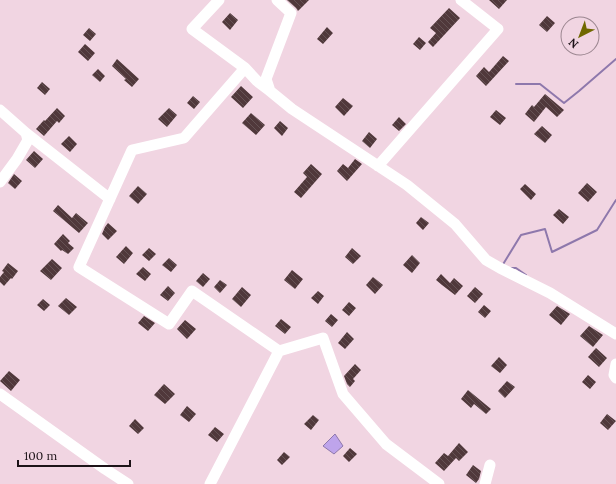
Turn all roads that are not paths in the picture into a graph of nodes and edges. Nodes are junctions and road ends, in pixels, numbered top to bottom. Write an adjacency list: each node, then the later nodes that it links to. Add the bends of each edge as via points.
1 (218, 0): 4 (street, via 192,28)
2 (277, 0): 5 (street, via 291,14 266,79)
3 (461, 0): 8 (street, via 498,29)
4 (245, 68): 5 (street); 10 (street, via 184,138 132,150)
5 (270, 91): 8 (street, via 292,109)
6 (0, 110): 7 (street)
7 (26, 133): 9 (street, via 28,140); 10 (street)
8 (378, 166): 11 (street, via 407,185 455,224 486,260 550,293)
9 (0, 182)
10 (110, 199): 12 (street, via 79,267 170,324 192,291)
11 (616, 334)
12 (279, 351): 18 (street); 19 (street, via 323,338 343,394 386,444)
13 (616, 364): 14 (street)
14 (616, 378)
15 (0, 394): 17 (street)
16 (490, 465): 20 (street)
17 (128, 484)
18 (210, 484)
19 (439, 484)
20 (485, 484)

